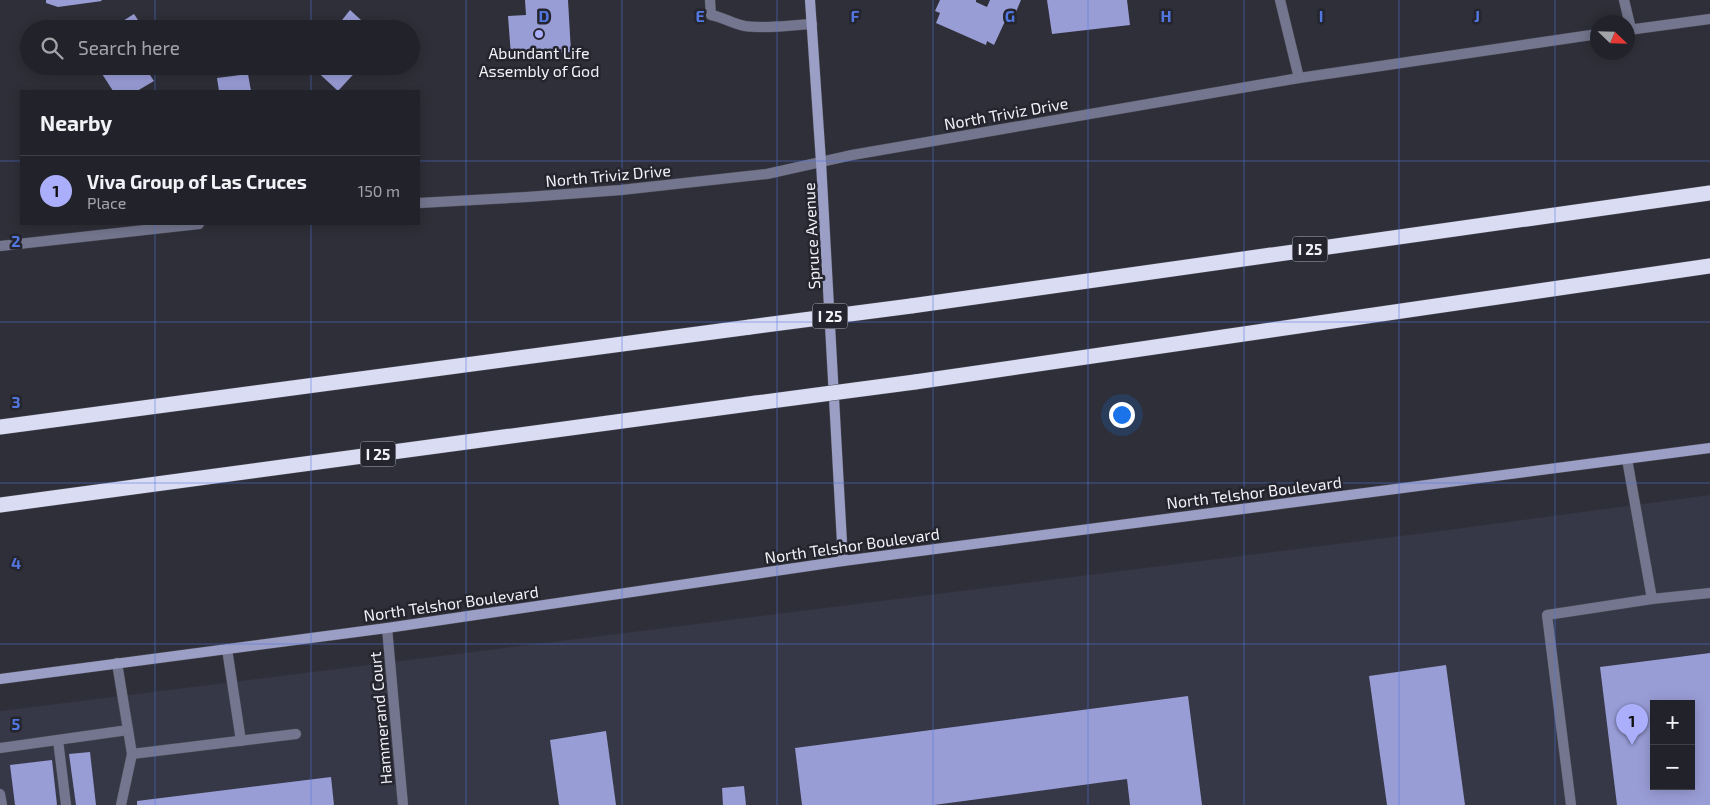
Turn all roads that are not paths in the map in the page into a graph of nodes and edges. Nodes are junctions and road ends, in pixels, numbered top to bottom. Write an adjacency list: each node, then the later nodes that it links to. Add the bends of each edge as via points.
1 (710, 0): 7 (street, via 711,15 723,17 734,24)
2 (810, 0): 7 (main road, Spruce Avenue)
3 (1280, 0): 10 (street)
4 (1624, 0): 5 (street)
5 (1626, 15)
6 (1710, 19): 8 (street)
7 (812, 24): 11 (main road, Spruce Avenue)
8 (1635, 29)
9 (1590, 35): 10 (street, North Triviz Drive)
10 (1299, 78): 11 (street, North Triviz Drive)
11 (822, 162): 13 (street, North Triviz Drive, via 767,174 621,190); 21 (main road, Spruce Avenue)
12 (1710, 193): 17 (highway, I 25, bridge, via 911,306)
13 (420, 202)
14 (190, 225): 15 (street)
15 (0, 246)
16 (1710, 266): 20 (highway, I 25, bridge, via 915,382)
17 (0, 427)
18 (1710, 448): 19 (main road, North Telshor Boulevard)
19 (1626, 459): 21 (main road, North Telshor Boulevard); 23 (street)
20 (0, 506)
21 (843, 560): 24 (main road, North Telshor Boulevard)
22 (1710, 593): 23 (street)
23 (1652, 599): 39 (street, via 1546,615)
24 (387, 628): 25 (main road, North Telshor Boulevard); 38 (street, Hammerand Court)
25 (227, 649): 26 (main road, North Telshor Boulevard); 31 (street)
26 (118, 663): 27 (main road, North Telshor Boulevard); 28 (street)
27 (0, 679)
28 (128, 730): 30 (street); 33 (street)
29 (296, 734): 31 (street)
30 (58, 740): 32 (street); 36 (street)
31 (241, 741): 33 (street)
32 (0, 748)
33 (132, 754): 37 (street)
34 (0, 794): 35 (street)
35 (2, 805)
36 (66, 805)
37 (121, 805)
38 (402, 805)
39 (1571, 805)

